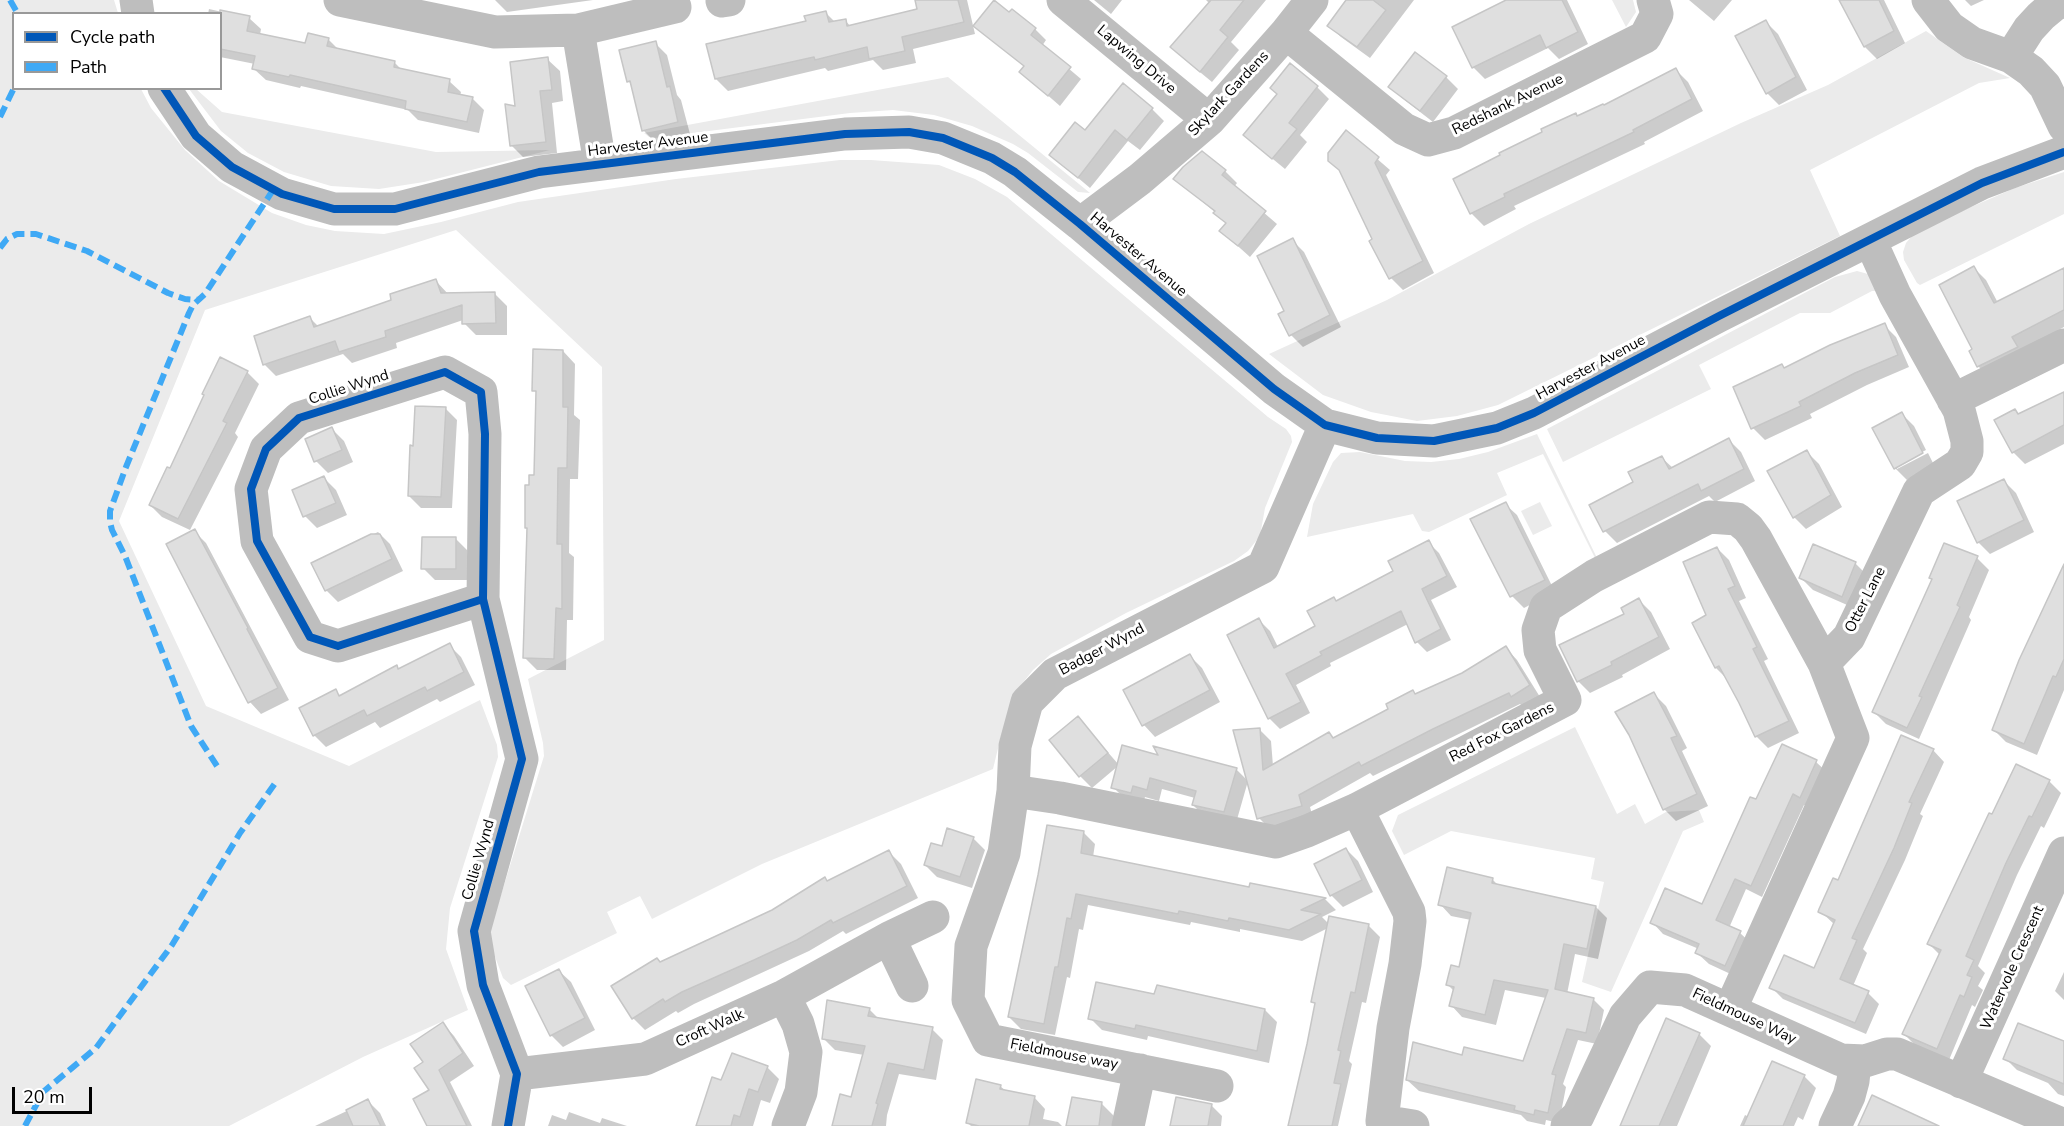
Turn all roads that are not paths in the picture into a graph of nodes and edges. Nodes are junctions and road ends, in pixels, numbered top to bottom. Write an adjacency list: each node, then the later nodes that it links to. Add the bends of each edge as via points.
1 (340, 0): 8 (street, via 495,32)
2 (1063, 0): 12 (street, Lapwing Drive)
3 (1312, 0): 9 (street, Skylark Gardens)
4 (1653, 0): 9 (street, Redshank Avenue, via 1657,14 1645,37 1454,133 1428,140 1404,129)
5 (1928, 0): 10 (street, via 1949,27 1972,42)
6 (2064, 0): 10 (street, via 2041,16)
7 (675, 7): 8 (street)
8 (578, 30): 15 (street)
9 (1286, 33): 12 (street, Skylark Gardens)
10 (2011, 57): 13 (street, via 2045,86)
11 (165, 90): 15 (street, Harvester Avenue, via 196,136 232,167 282,194 334,209 395,209 539,172)
12 (1209, 120): 16 (street, Skylark Gardens)
13 (2064, 126)
14 (2064, 152): 17 (street, Harvester Avenue, via 1982,183)
15 (600, 164): 16 (street, Harvester Avenue, via 845,134 909,132 943,138 992,158)
16 (1080, 224): 20 (street, Harvester Avenue, via 1274,389)
17 (1870, 240): 19 (street, Otter Lane, via 1895,295); 20 (street, Harvester Avenue, via 1534,413 1497,428 1434,441 1377,438)
18 (2064, 345): 19 (street)
19 (1953, 400): 22 (street, Otter Lane, via 1967,441 1964,459 1919,491 1849,637)
20 (1325, 425): 23 (street, Badger Wynd, via 1263,567 1055,674 1027,702 1015,746)
21 (483, 599): 21 (street, Collie Wynd, via 485,434 481,392 445,372 299,418 266,449 250,489 257,541 310,637 338,646); 34 (street, Collie Wynd, via 522,759 474,931 483,985)
22 (1824, 663): 24 (street, Red Fox Gardens, via 1748,528 1737,519 1709,517 1594,576 1546,607 1538,630 1540,650 1565,700); 30 (street, via 1853,738)
23 (1013, 791): 24 (street, Red Fox Gardens, via 1276,842); 31 (street, Badger Wynd, via 1004,853 971,945 968,1000)
24 (1357, 809): 41 (street, via 1409,912 1382,1121)
25 (2064, 853): 35 (street, Watervole Crescent)
26 (933, 917): 27 (street, Croft Walk)
27 (889, 938): 28 (street); 29 (street, Croft Walk)
28 (912, 986)
29 (784, 996): 34 (street, Croft Walk, via 645,1059); 39 (street, via 806,1052 801,1092)
30 (1730, 1010): 32 (street, Fieldmouse Way, via 1829,1056); 42 (street, Fieldmouse Way, via 1685,990 1650,987 1625,1016 1578,1116)
31 (988, 1040): 33 (street, Fieldmouse way)
32 (1855, 1062): 35 (street, via 1897,1054); 43 (street, via 1849,1096)
33 (1140, 1070): 36 (street, Fieldmouse way); 40 (street)
34 (517, 1074): 38 (street)
35 (1961, 1082): 37 (street)
36 (1217, 1086)
37 (2064, 1125)
38 (508, 1126)
39 (788, 1126)
40 (1128, 1126)
41 (1413, 1126)
42 (1567, 1126)
43 (1835, 1126)

